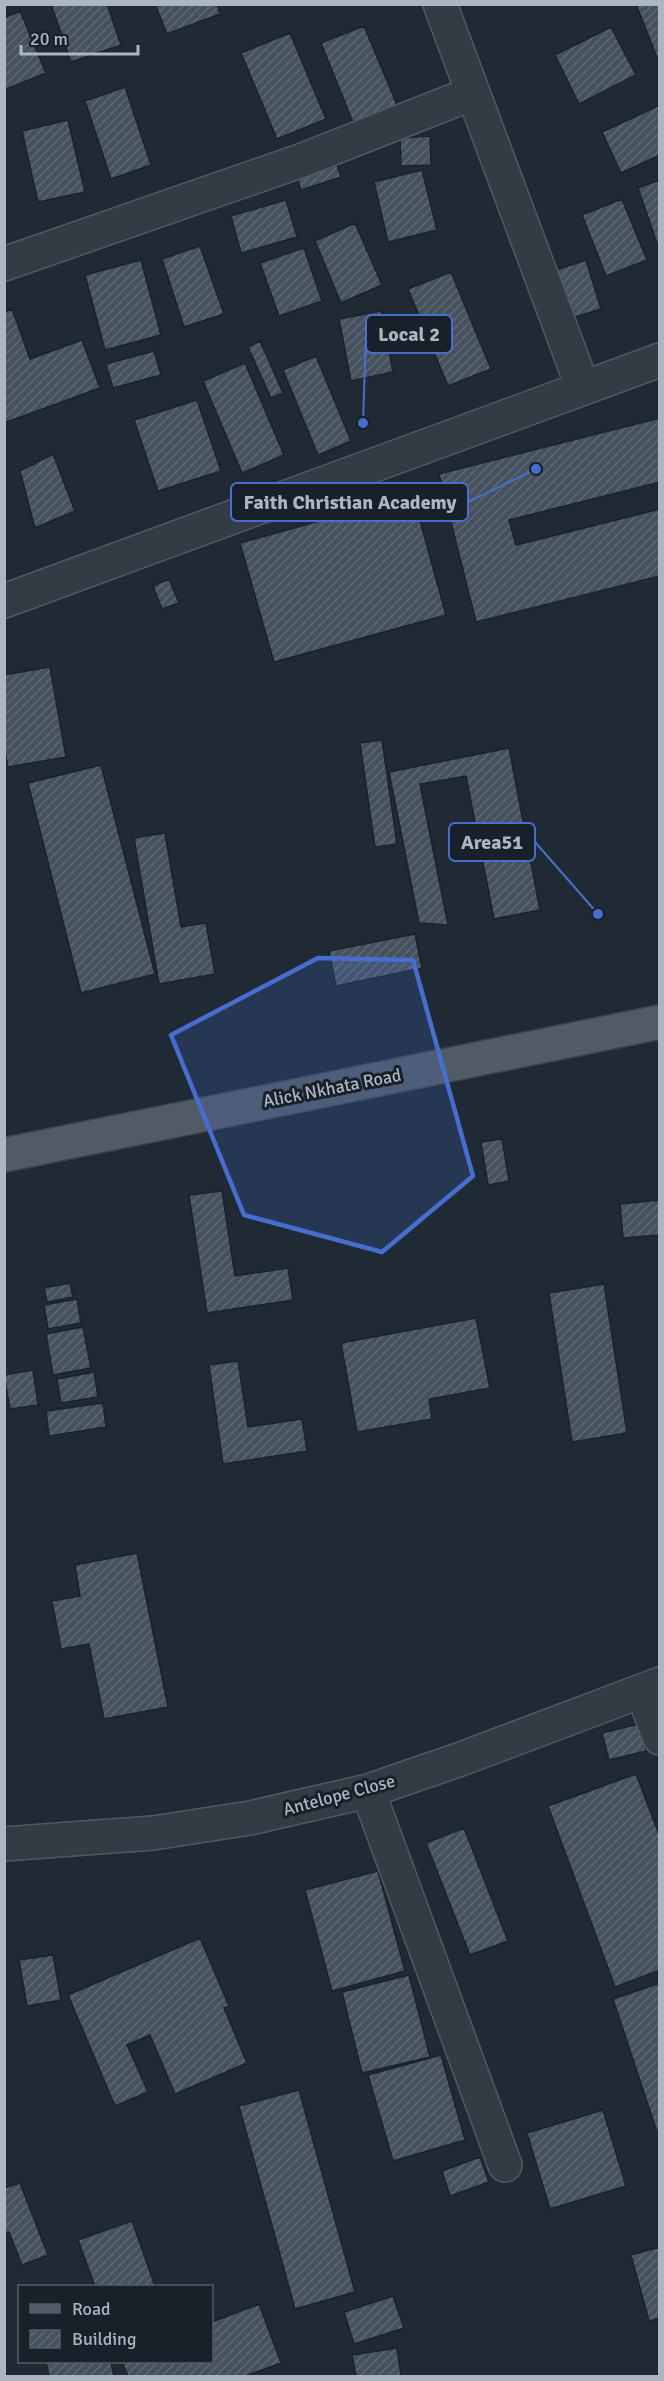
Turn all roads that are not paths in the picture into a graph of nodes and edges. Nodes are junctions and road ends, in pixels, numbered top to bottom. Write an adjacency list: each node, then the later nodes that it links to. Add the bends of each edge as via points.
1 (440, 4): 2 (street)
2 (473, 93): 3 (street, via 300,160); 5 (street)
3 (4, 264)
4 (660, 360): 5 (street)
5 (583, 388): 6 (street)
6 (4, 601)
7 (660, 1022): 8 (main road, Alick Nkhata Road)
8 (4, 1155)
9 (651, 1688): 10 (street); 11 (street, Antelope Close)
10 (660, 1738)
11 (368, 1791): 12 (street, Antelope Close, via 250,1818 153,1833); 13 (street)
12 (4, 1844)
13 (505, 2165)

